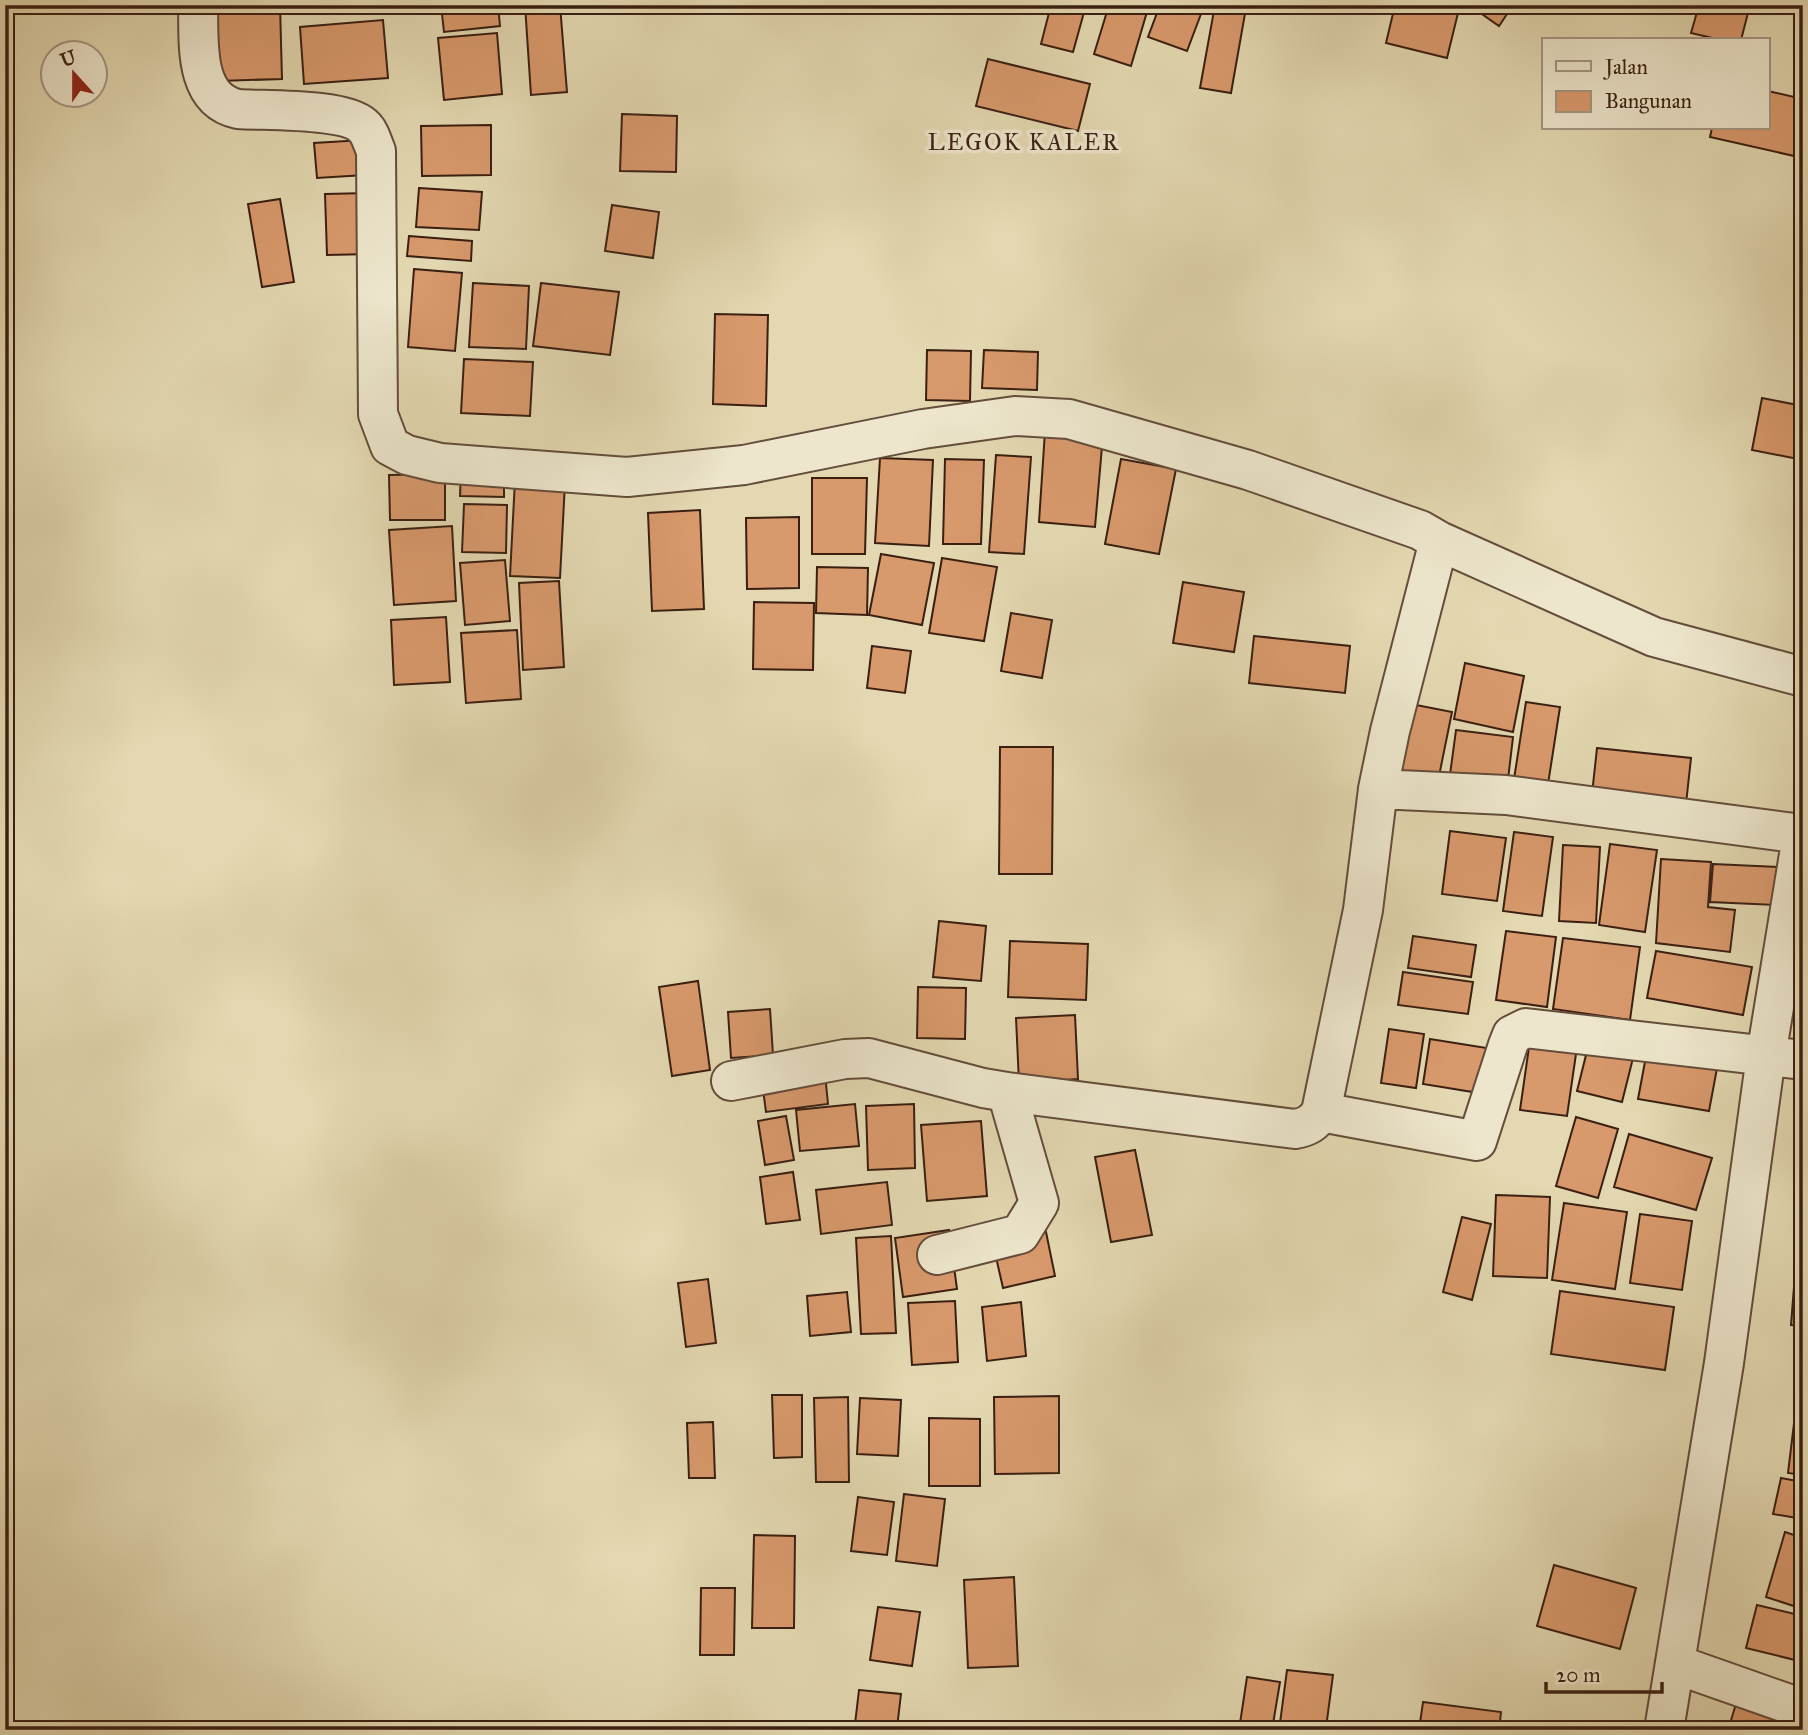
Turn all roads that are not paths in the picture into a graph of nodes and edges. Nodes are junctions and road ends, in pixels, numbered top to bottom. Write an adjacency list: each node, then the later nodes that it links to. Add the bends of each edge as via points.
1 (198, 5): 2 (street, via 204,80 225,106 337,114 362,124 369,134 376,150 378,414 390,446 407,455 440,463 627,477 744,465 923,429 1015,416 1069,419 1248,470 1420,530)
2 (1439, 541): 3 (street, via 1654,637); 4 (street)
3 (1803, 677)
4 (1378, 789): 5 (street, via 1506,795); 10 (street, via 1363,909)
5 (1802, 832): 6 (street)
6 (1766, 1056): 7 (street); 10 (street, via 1526,1028 1512,1035 1477,1141); 12 (street, via 1724,1363)
7 (1803, 1060)
8 (731, 1081): 9 (street, via 869,1058)
9 (1007, 1092): 10 (street, via 1295,1129 1314,1122); 11 (street, via 1039,1203 1020,1234)
10 (1321, 1112)
11 (937, 1255)
12 (1675, 1664): 13 (street); 14 (street)
13 (1803, 1709)
14 (1664, 1730)

